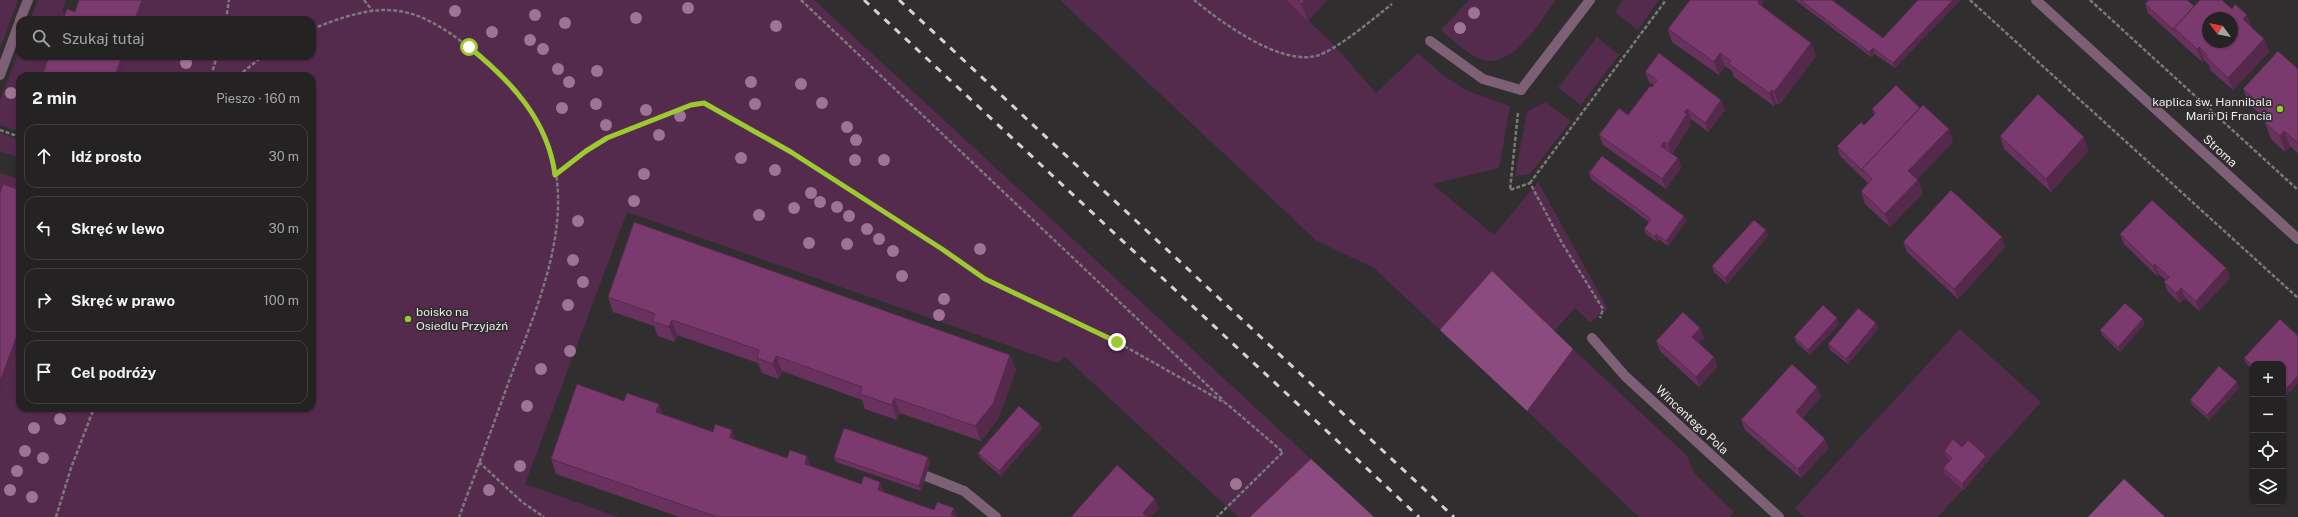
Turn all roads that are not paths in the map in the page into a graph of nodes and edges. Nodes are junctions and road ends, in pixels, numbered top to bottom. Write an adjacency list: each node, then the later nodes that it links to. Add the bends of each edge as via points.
1 (28, 0): 4 (street)
2 (1590, 0): 6 (street, via 1521,90 1484,79)
3 (2036, 0): 8 (street, Stroma)
4 (22, 16)
5 (16, 31): 7 (street)
6 (1430, 41)
7 (0, 75)
8 (2298, 239)
9 (1592, 338): 12 (street, Wincentego Pola, via 1625,376)
10 (926, 476): 11 (street, via 964,491)
11 (996, 517)
12 (1778, 517)

